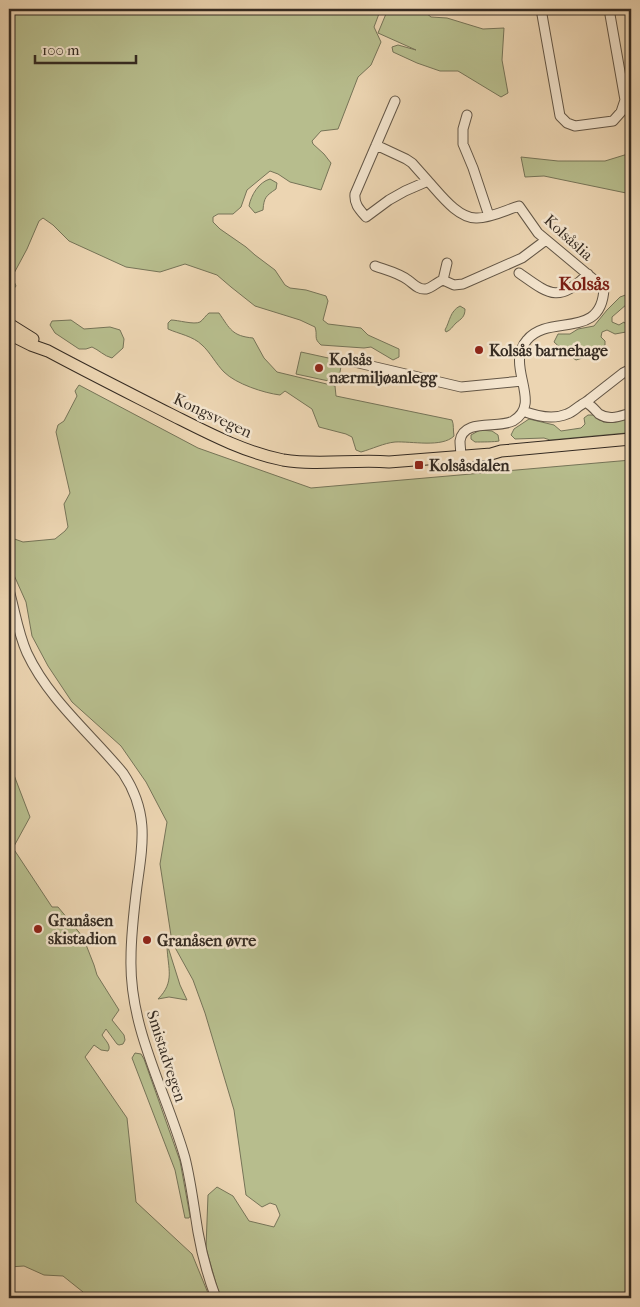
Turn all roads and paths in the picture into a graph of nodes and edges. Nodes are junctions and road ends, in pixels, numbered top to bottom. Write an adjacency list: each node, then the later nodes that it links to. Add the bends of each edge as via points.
1 (540, 9): 2 (street, via 560,116 575,126 612,121 621,112 625,100)
2 (609, 9)
3 (395, 101): 5 (street)
4 (467, 115): 7 (street, via 463,144)
5 (376, 145): 6 (street, via 406,158); 6 (street, via 354,200 366,217 389,200)
6 (428, 181): 7 (street, via 464,215 475,219)
7 (489, 216): 8 (street, Kolsåslia, via 519,206)
8 (546, 240): 12 (street, Kolsåslia); 13 (street, via 522,258 463,284 454,285)
9 (447, 264): 13 (street)
10 (375, 266): 13 (street, via 408,279 423,289)
11 (519, 272): 12 (street, via 544,291 554,293 566,292)
12 (588, 274): 19 (street, Kolsåslia, via 604,288 597,312 588,320 542,330 531,336 519,356)
13 (443, 280)
14 (9, 324): 16 (main road, Kongsvegen)
15 (9, 334): 16 (main road, Kongsvegen)
16 (48, 351): 24 (main road, Kongsvegen, via 215,436 284,460 322,464 389,462)
17 (350, 361): 19 (street, via 461,387)
18 (631, 369): 20 (street)
19 (522, 382): 21 (street, Kolsåslia, via 526,397)
20 (587, 402): 21 (street, via 560,416 547,417); 22 (street, via 607,418)
21 (523, 411): 24 (street, via 506,423 469,428 461,437)
22 (631, 413)
23 (631, 439): 24 (main road, Kongsvegen, via 501,450 491,454)
24 (461, 453)
25 (9, 590): 26 (street, Smistadvegen, via 22,639 34,667 64,707 123,773 138,800 142,842 131,958 132,988 146,1050 187,1167 200,1243)
26 (216, 1298)

